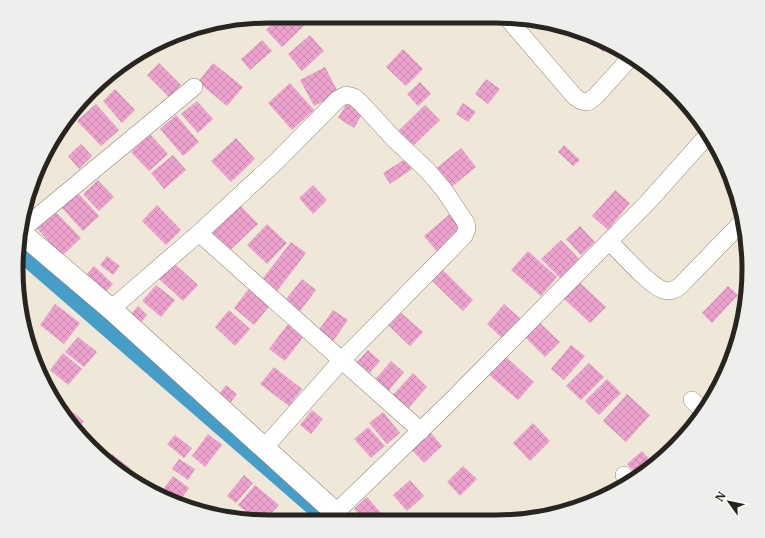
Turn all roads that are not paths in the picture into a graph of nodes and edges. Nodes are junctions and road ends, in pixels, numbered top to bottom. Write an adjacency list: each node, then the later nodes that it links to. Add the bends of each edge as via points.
1 (512, 24): 2 (street, via 581,101 588,102 595,97)
2 (628, 61)
3 (194, 87): 5 (street)
4 (705, 138): 9 (street)
5 (27, 225)
6 (738, 226): 9 (street, via 680,286 672,291 662,290 652,283)
7 (199, 233): 10 (street); 11 (street); 11 (street, via 338,99 354,97 361,102 392,138 436,181 466,223 467,229 464,236)
8 (25, 235): 10 (street)
9 (609, 241): 12 (street)
10 (111, 308): 13 (street)
11 (342, 360): 12 (street); 13 (street)
12 (421, 431): 15 (street)
13 (264, 448): 14 (street)
14 (332, 515)
15 (336, 515)

